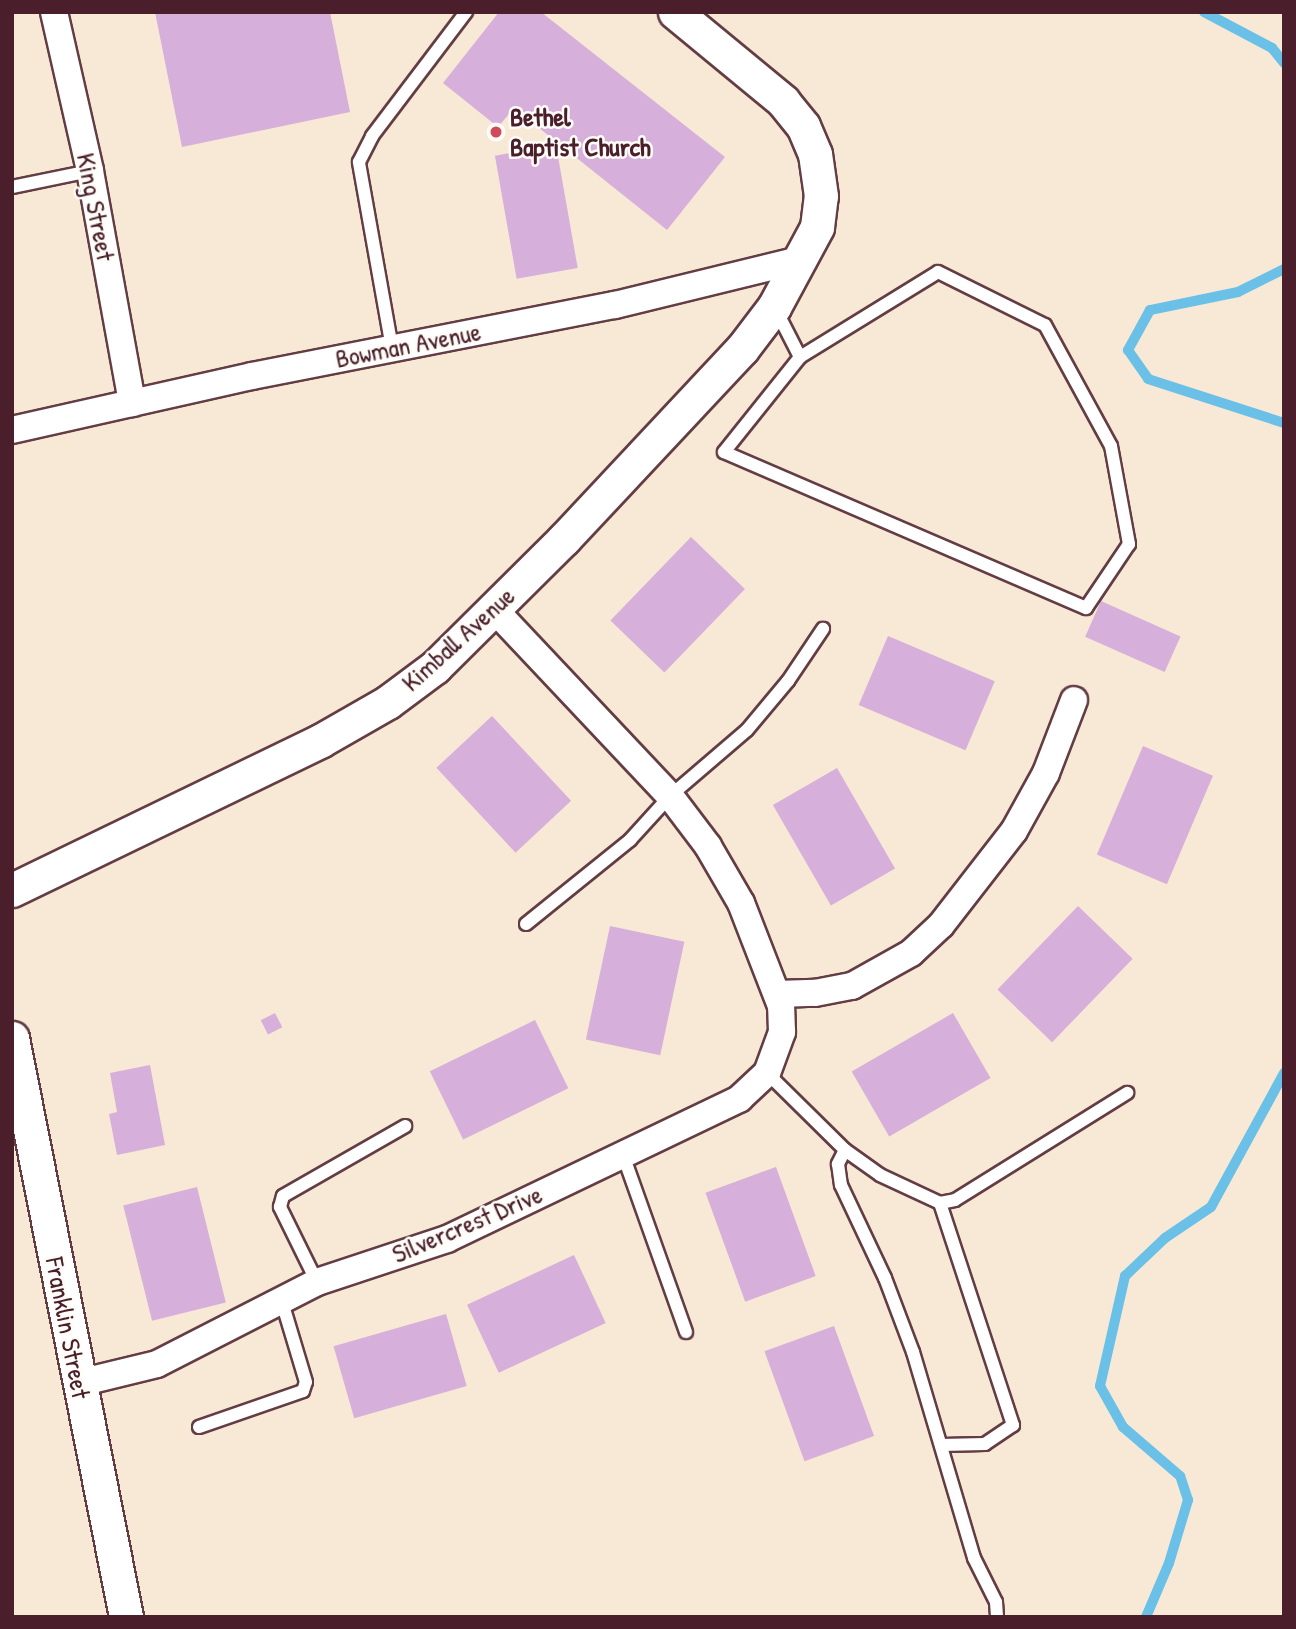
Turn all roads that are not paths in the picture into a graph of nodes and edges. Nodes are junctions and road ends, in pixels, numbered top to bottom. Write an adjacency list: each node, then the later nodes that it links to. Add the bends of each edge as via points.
1 (54, 12): 4 (street, King Street)
2 (466, 12): 8 (lane, via 372,136 359,162)
3 (675, 12): 6 (street, Kimball Avenue, via 783,101 803,126 815,154 821,197 817,227)
4 (90, 171): 5 (lane); 10 (street, King Street)
5 (12, 187)
6 (803, 259): 7 (street, Kimball Avenue); 8 (street, Bowman Avenue, via 615,305)
7 (774, 307): 9 (lane); 12 (street, Kimball Avenue, via 742,349)
8 (392, 348): 10 (street, Bowman Avenue)
9 (800, 358): 9 (lane, via 938,272 1045,325 1111,446 1129,544 1086,608 724,452)
10 (132, 403): 11 (street, Bowman Avenue)
11 (12, 430)
12 (494, 609): 15 (street, Silvercrest Drive); 16 (street, Kimball Avenue, via 435,667 388,702 320,741)
13 (823, 629): 15 (lane, via 747,730)
14 (1074, 700): 18 (street, via 1045,773 1014,831 941,925 911,954 852,986)
15 (670, 796): 17 (lane, via 630,840); 18 (street, Silvercrest Drive, via 708,846 741,903)
16 (12, 890)
17 (526, 924)
18 (777, 994): 20 (street, Silvercrest Drive, via 782,1032)
19 (12, 1038): 29 (street, Franklin Street)
20 (767, 1073): 23 (lane); 24 (street, Silvercrest Drive, via 739,1099)
21 (1127, 1093): 25 (lane, via 955,1200)
22 (405, 1126): 26 (lane, via 283,1196 281,1207)
23 (845, 1150): 25 (lane, via 880,1175); 31 (lane, via 838,1164 841,1185 885,1278)
24 (623, 1155): 26 (street, Silvercrest Drive, via 447,1239); 28 (lane)
25 (940, 1203): 31 (lane, via 1013,1425 985,1444)
26 (317, 1282): 27 (street, Silvercrest Drive)
27 (282, 1302): 29 (street, Silvercrest Drive, via 157,1364); 30 (lane, via 306,1382 303,1391)
28 (686, 1332)
29 (79, 1383): 32 (street, Franklin Street)
30 (199, 1427)
31 (941, 1445): 33 (lane, via 974,1558 996,1602)
32 (126, 1617)
33 (997, 1617)

